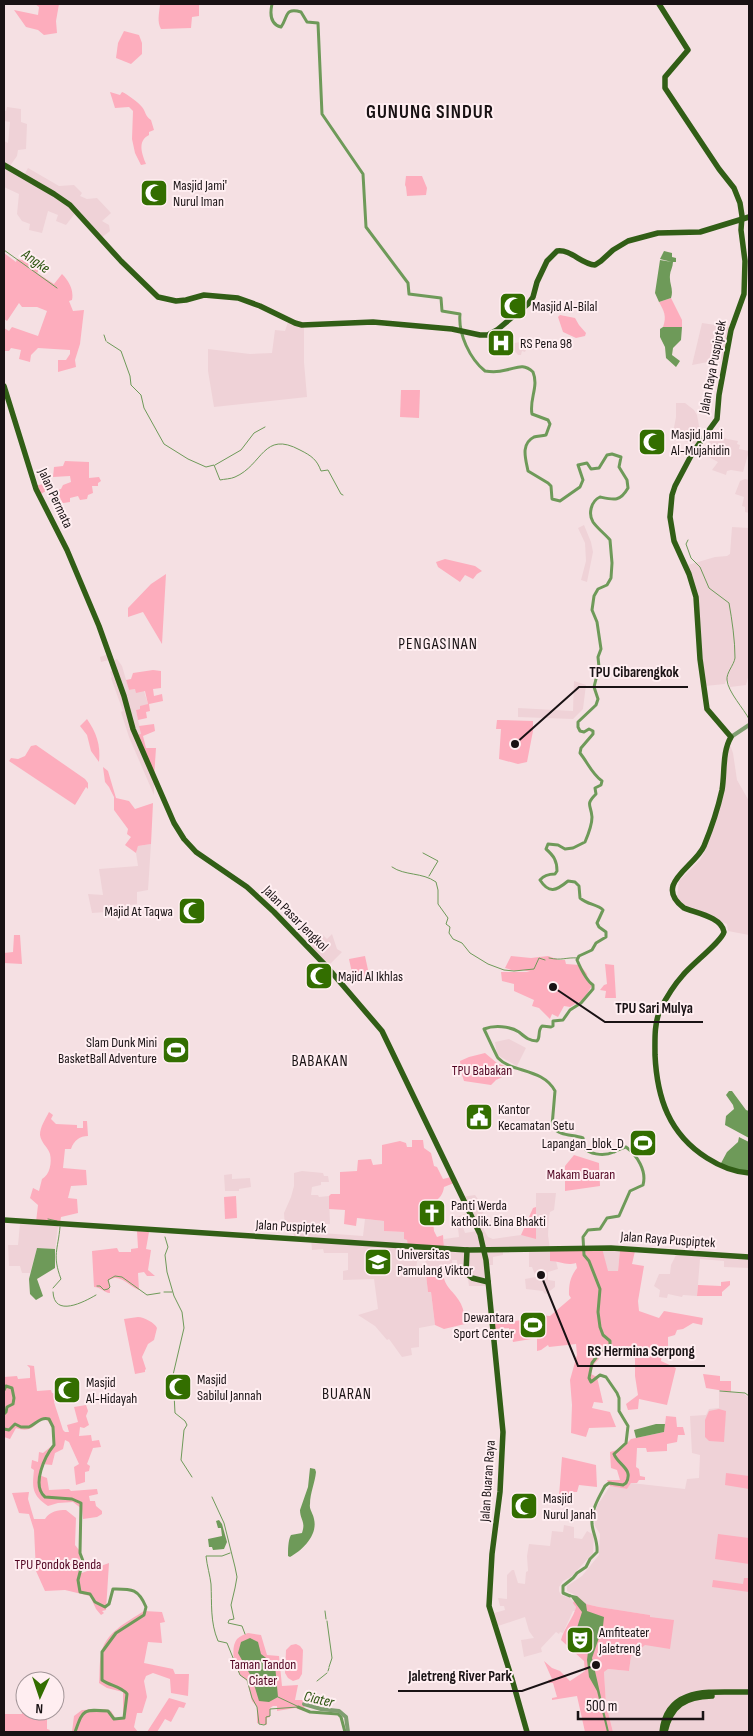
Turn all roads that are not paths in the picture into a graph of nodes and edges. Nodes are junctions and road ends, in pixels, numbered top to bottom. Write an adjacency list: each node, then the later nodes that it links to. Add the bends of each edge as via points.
1 (659, 4): 4 (main road, Jalan Raya Puspiptek, via 688,50 665,78 665,88 734,188)
2 (4, 165): 4 (main road, via 70,205 133,274 162,298 181,301 204,295 238,298 300,325 373,322 488,335 531,299 544,266 557,251 565,251 595,265 628,242 658,233 700,232)
3 (749, 217): 4 (main road)
4 (742, 219): 8 (main road, Jalan Raya Puspiptek, via 743,298 731,330 717,416 674,486 670,513 674,541 696,597 700,659 708,709)
5 (4, 386): 6 (main road, Jalan Permata, via 36,490 67,550)
6 (95, 618): 11 (main road, Jalan Pasar Jengkol, via 133,729 174,823 196,852 247,887 274,912 382,1031)
7 (749, 725): 8 (street)
8 (731, 737): 9 (main road, via 722,791 703,847 674,881 673,891 679,905 718,921 724,932 720,941 683,975 662,1006 656,1026 655,1050 657,1079 664,1106 678,1134 691,1148 714,1163)
9 (749, 1173)
10 (4, 1220): 15 (main road, Jalan Puspiptek)
11 (482, 1242): 13 (main road, via 489,1248); 16 (main road, Jalan Pasar Jengkol)
12 (577, 1248): 14 (main road, Jalan Puspiptek); 17 (main road, Jalan Raya Puspiptek)
13 (501, 1249): 14 (main road, Jalan Puspiptek); 16 (main road, Jalan Puspiptek)
14 (516, 1249): 18 (main road, via 490,1253)
15 (467, 1250): 16 (main road, Jalan Puspiptek); 19 (main road, via 466,1273 472,1278)
16 (484, 1250): 18 (main road, Jalan Buaran Raya)
17 (749, 1257)
18 (486, 1260): 19 (main road, Jalan Buaran Raya)
19 (486, 1280): 23 (main road, Jalan Buaran Raya, via 503,1432 488,1603)
20 (749, 1694): 24 (main road, via 693,1698 670,1715)
21 (304, 1704): 22 (street, via 340,1711 346,1717)
22 (348, 1732)
23 (526, 1732)
24 (664, 1732)

